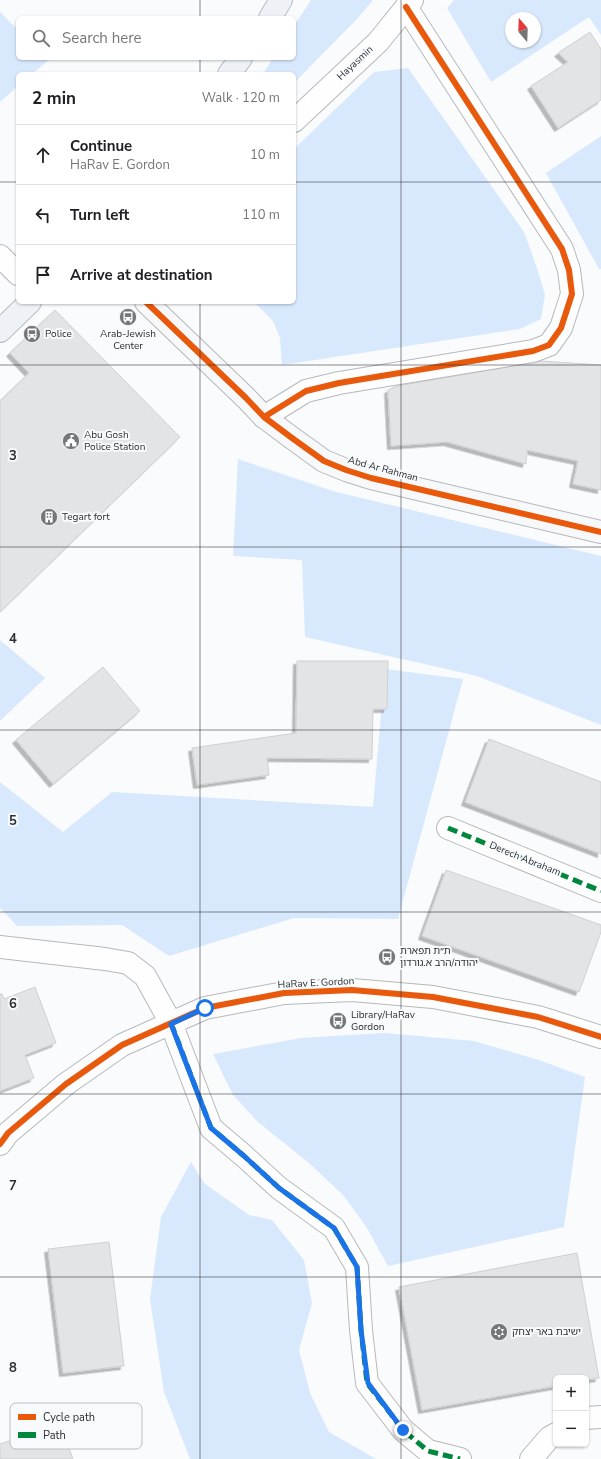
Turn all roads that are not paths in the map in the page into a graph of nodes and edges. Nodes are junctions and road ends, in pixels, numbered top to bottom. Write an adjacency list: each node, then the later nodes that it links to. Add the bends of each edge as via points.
1 (281, 0): 3 (main road)
2 (409, 3): 6 (street, Hayasmin, via 378,42); 12 (street, via 562,249 569,270 572,294 561,328 549,345 532,351 339,383 306,391)
3 (271, 16)
4 (240, 60): 5 (main road)
5 (231, 72)
6 (296, 119)
7 (0, 256): 8 (street)
8 (16, 272)
9 (28, 304): 11 (main road)
10 (148, 304): 12 (street, Abd Ar Rahman)
11 (0, 331)
12 (264, 417): 13 (street, Abd Ar Rahman, via 324,461 346,470)
13 (601, 532)
14 (448, 828): 15 (street, Derech Abraham)
15 (601, 891)
16 (0, 947): 17 (street, via 128,963 144,976)
17 (171, 1024): 18 (street, HaRav E. Gordon, via 205,1008 284,993 352,990 440,998 538,1017); 19 (street, HaRav E. Gordon, via 122,1045 66,1084 8,1133); 23 (street, via 211,1128 279,1188 334,1228 357,1267 368,1383 403,1430 428,1450)
18 (601, 1037)
19 (0, 1144)
20 (601, 1417): 21 (street)
21 (589, 1418)
22 (553, 1436): 24 (street)
23 (460, 1459)
24 (531, 1459)

